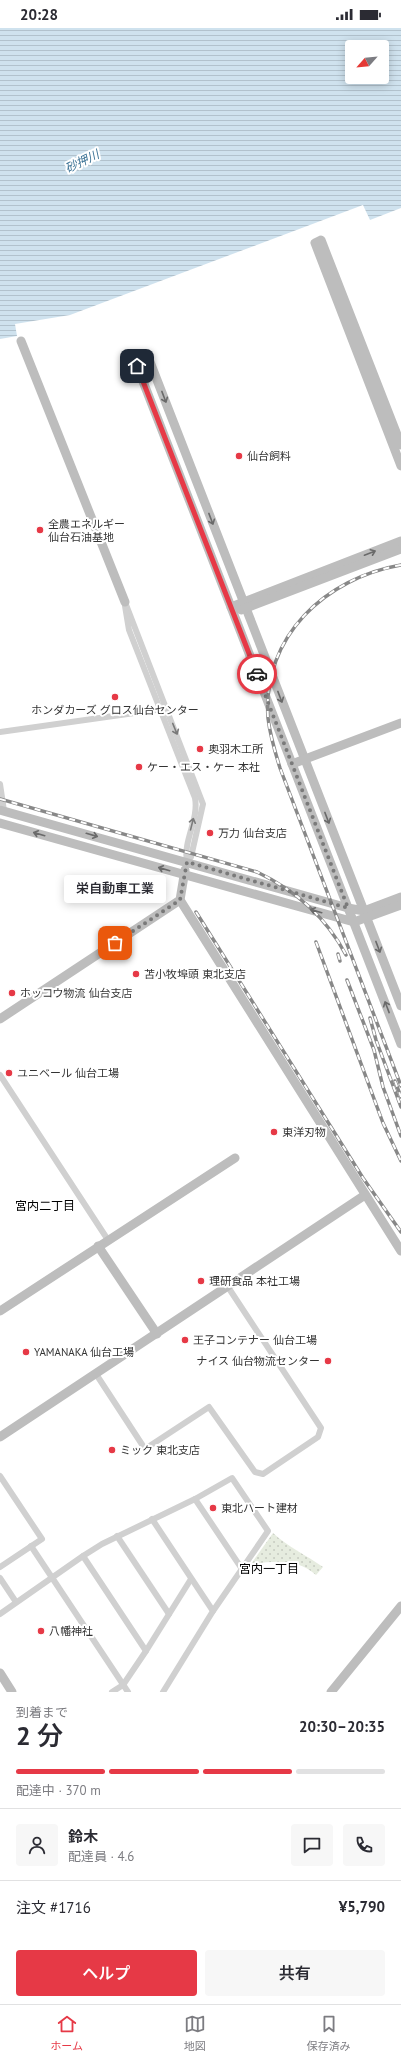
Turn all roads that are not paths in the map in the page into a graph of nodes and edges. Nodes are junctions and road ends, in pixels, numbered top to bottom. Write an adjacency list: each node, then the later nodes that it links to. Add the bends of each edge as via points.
1 (21, 341): 6 (street)
2 (401, 446): 3 (street, via 321,240 315,243)
3 (401, 466)
4 (401, 541): 7 (street, one-way to 4)
5 (401, 550): 7 (street)
6 (125, 602): 9 (street, via 129,630)
7 (244, 605): 8 (street); 8 (street, one-way to 7, via 137,366 150,362); 12 (street, one-way to 12)
8 (232, 610): 13 (street)
9 (163, 709): 11 (street); 17 (street, via 196,805 185,852)
10 (401, 723): 12 (street)
11 (0, 732)
12 (304, 759): 13 (street); 23 (street, one-way to 23)
13 (292, 764): 22 (street)
14 (0, 784): 15 (street)
15 (2, 810): 17 (street, one-way to 17)
16 (0, 823): 18 (street, one-way to 16)
17 (187, 862): 18 (street); 22 (street)
18 (185, 875): 20 (street); 24 (street, one-way to 18)
19 (401, 897): 23 (street)
20 (180, 900): 26 (street); 30 (street)
21 (401, 905): 23 (street)
22 (348, 908): 23 (street); 24 (street)
23 (365, 914): 24 (street); 25 (street, one-way to 25)
24 (354, 922): 27 (street, one-way to 24)
25 (401, 1006)
26 (0, 1019)
27 (401, 1044)
28 (0, 1075): 31 (street)
29 (235, 1158): 31 (street)
30 (365, 1195): 33 (street); 34 (street)
31 (108, 1240): 32 (street)
32 (98, 1246): 35 (street); 36 (street)
33 (401, 1251)
34 (228, 1286): 36 (street); 37 (street, via 321,1428 318,1437 263,1474 255,1472 210,1408 145,1449)
35 (0, 1311)
36 (157, 1334): 37 (street)
37 (96, 1374): 38 (street)
38 (0, 1437)
39 (0, 1476): 43 (street, via 42,1539)
40 (195, 1499): 41 (street); 46 (street); 46 (street, via 232,1478 268,1531)
41 (152, 1520): 42 (street); 49 (street)
42 (117, 1536): 44 (street); 54 (street)
43 (31, 1546): 45 (street); 47 (street)
44 (83, 1556): 47 (street); 55 (street)
45 (0, 1568)
46 (242, 1569): 52 (street)
47 (52, 1577): 50 (street); 57 (street)
48 (0, 1578): 50 (street)
49 (191, 1579): 52 (street); 54 (street)
50 (16, 1602): 53 (street)
51 (401, 1606): 62 (street)
52 (213, 1611): 61 (street)
53 (0, 1614)
54 (169, 1614): 55 (street)
55 (146, 1650): 57 (street)
56 (0, 1673): 58 (street)
57 (123, 1685): 59 (street); 60 (street)
58 (12, 1692)
59 (112, 1692)
60 (128, 1692)
61 (162, 1692)
62 (331, 1692)

